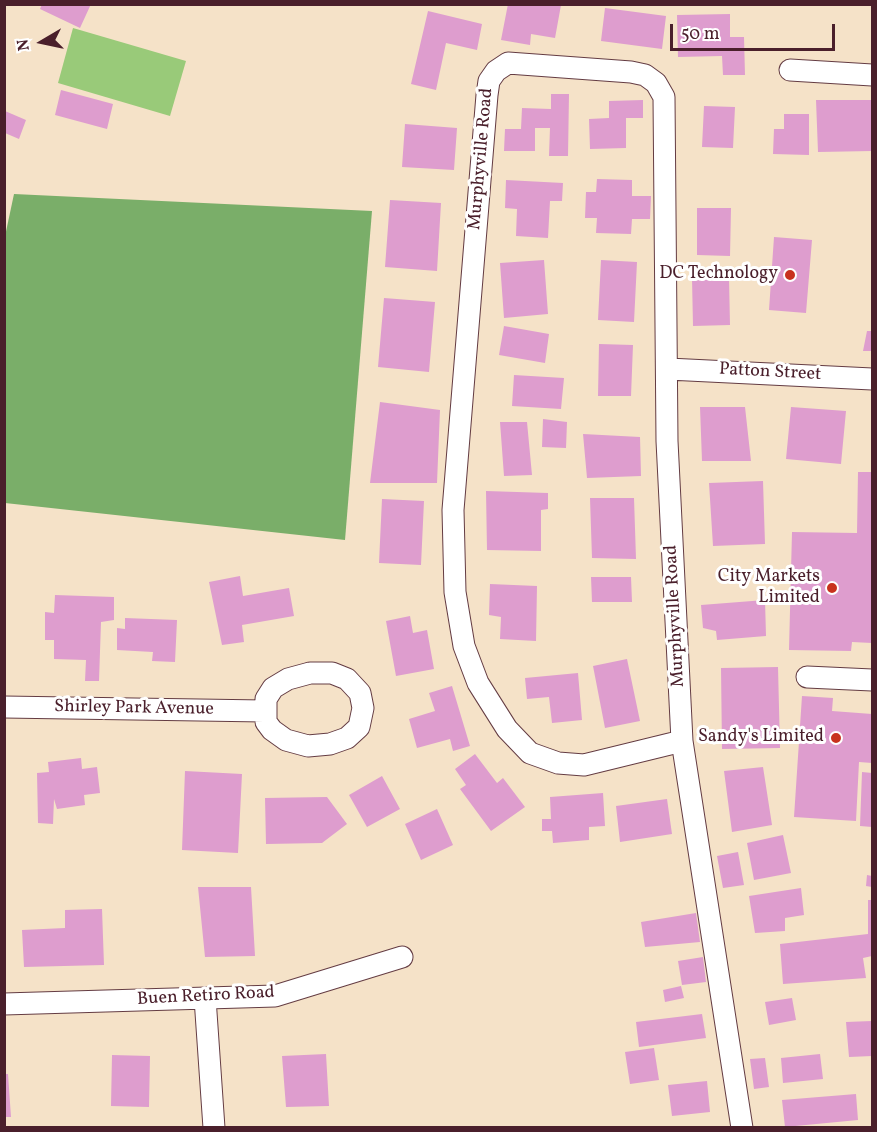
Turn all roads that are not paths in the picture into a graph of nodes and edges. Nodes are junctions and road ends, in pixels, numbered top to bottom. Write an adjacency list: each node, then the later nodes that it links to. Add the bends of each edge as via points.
1 (790, 70): 2 (street)
2 (873, 75)
3 (668, 369): 4 (street, Patton Street); 9 (street, Murphyville Road, via 667,441); 9 (street, Murphyville Road, via 664,97 656,83 631,72 508,63 495,70 487,95 453,510 455,592 464,646 478,683 507,729 530,753 558,763 584,765)
4 (873, 378)
5 (807, 677): 6 (street)
6 (873, 680)
7 (4, 707): 8 (street, Shirley Park Avenue)
8 (264, 711): 8 (street, via 273,688 310,673 332,673 347,679 360,693 363,708 359,727 347,738 308,746 286,740 272,730)
9 (682, 741): 14 (street, Murphyville Road)
10 (402, 957): 11 (street, Buen Retiro Road, via 275,996)
11 (205, 998): 12 (street, Buen Retiro Road); 13 (street)
12 (4, 1004)
13 (214, 1128)
14 (742, 1128)

